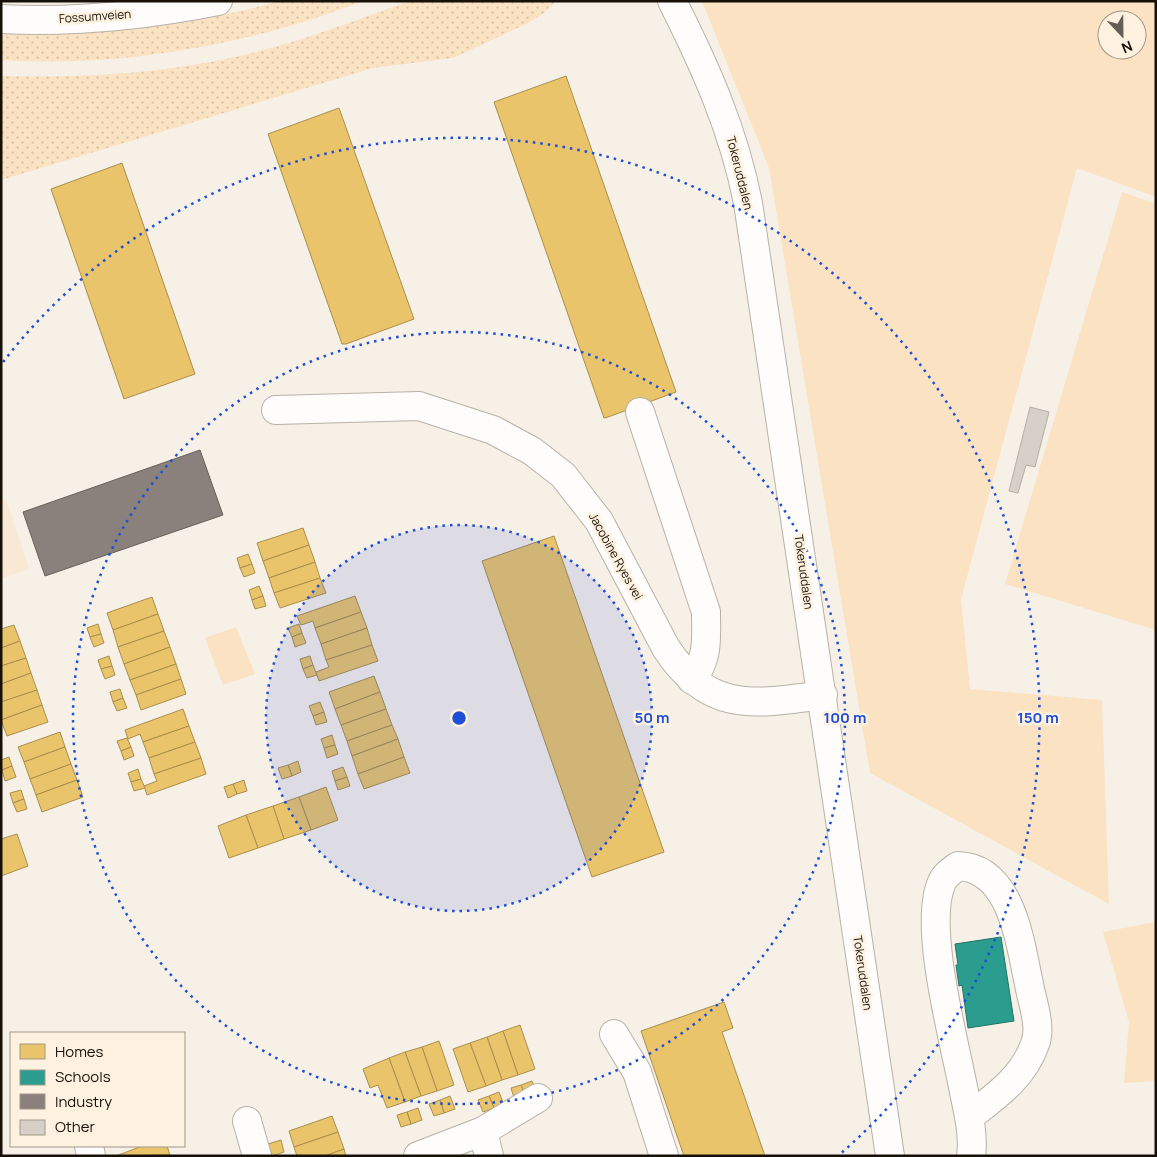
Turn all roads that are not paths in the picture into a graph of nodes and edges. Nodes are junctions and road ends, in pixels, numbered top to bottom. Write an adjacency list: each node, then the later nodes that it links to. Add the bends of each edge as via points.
1 (218, 1): 3 (street, Fossumveien, via 168,11 113,16)
2 (672, 1): 7 (street, Tokeruddalen, via 714,88 741,167 762,284)
3 (1, 19)
4 (276, 410): 6 (street, Jacobine Ryes vei, via 420,406 493,430 532,451 563,475 599,521 666,648 678,667)
5 (640, 412): 6 (street, via 706,612 703,665)
6 (692, 680): 7 (street, Jacobine Ryes vei, via 714,693 755,703)
7 (822, 695): 16 (street, Tokeruddalen)
8 (614, 1034): 15 (street, via 638,1072)
9 (538, 1098): 12 (street)
10 (969, 1117): 10 (street, via 935,944 938,895 945,877 958,866 979,870 1003,897 1018,935 1037,1023 1036,1042 1026,1065 1011,1084); 17 (street)
11 (247, 1121): 13 (street)
12 (486, 1144): 14 (street)
13 (257, 1156)
14 (418, 1156)
15 (664, 1156)
16 (890, 1156)
17 (971, 1156)

